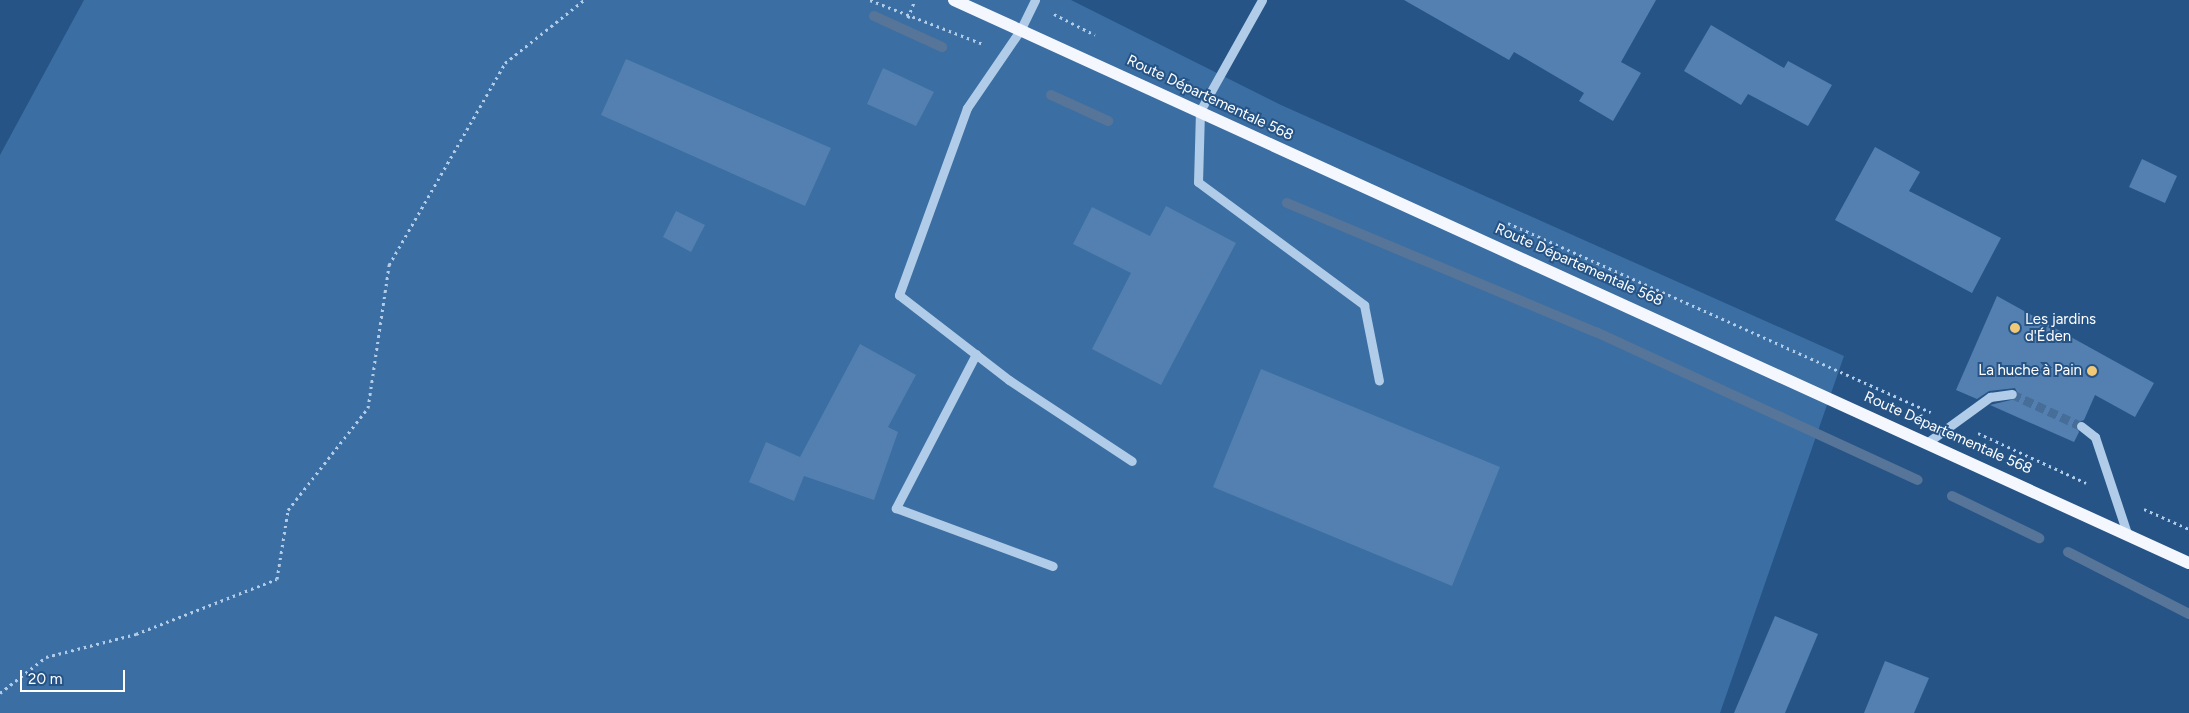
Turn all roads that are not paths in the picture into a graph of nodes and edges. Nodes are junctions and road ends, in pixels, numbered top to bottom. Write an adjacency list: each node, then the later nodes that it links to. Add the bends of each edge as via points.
1 (954, 0): 4 (main road, Route Départementale 568)
2 (1262, 0): 5 (street)
3 (1034, 2): 4 (street)
4 (1021, 29): 5 (main road, Route Départementale 568); 6 (street, via 967,108 899,294)
5 (1200, 111): 7 (street, via 1198,182 1364,305); 10 (main road, Route Départementale 568)
6 (976, 354): 11 (street, via 1009,380); 14 (street, via 896,508)
7 (1379, 381)
8 (2012, 394): 10 (street, via 1990,397)
9 (2081, 426): 12 (street, via 2094,436)
10 (1928, 442): 12 (main road, Route Départementale 568)
11 (1132, 461)
12 (2127, 533): 13 (main road, Route Départementale 568)
13 (2189, 563)
14 (1053, 566)

